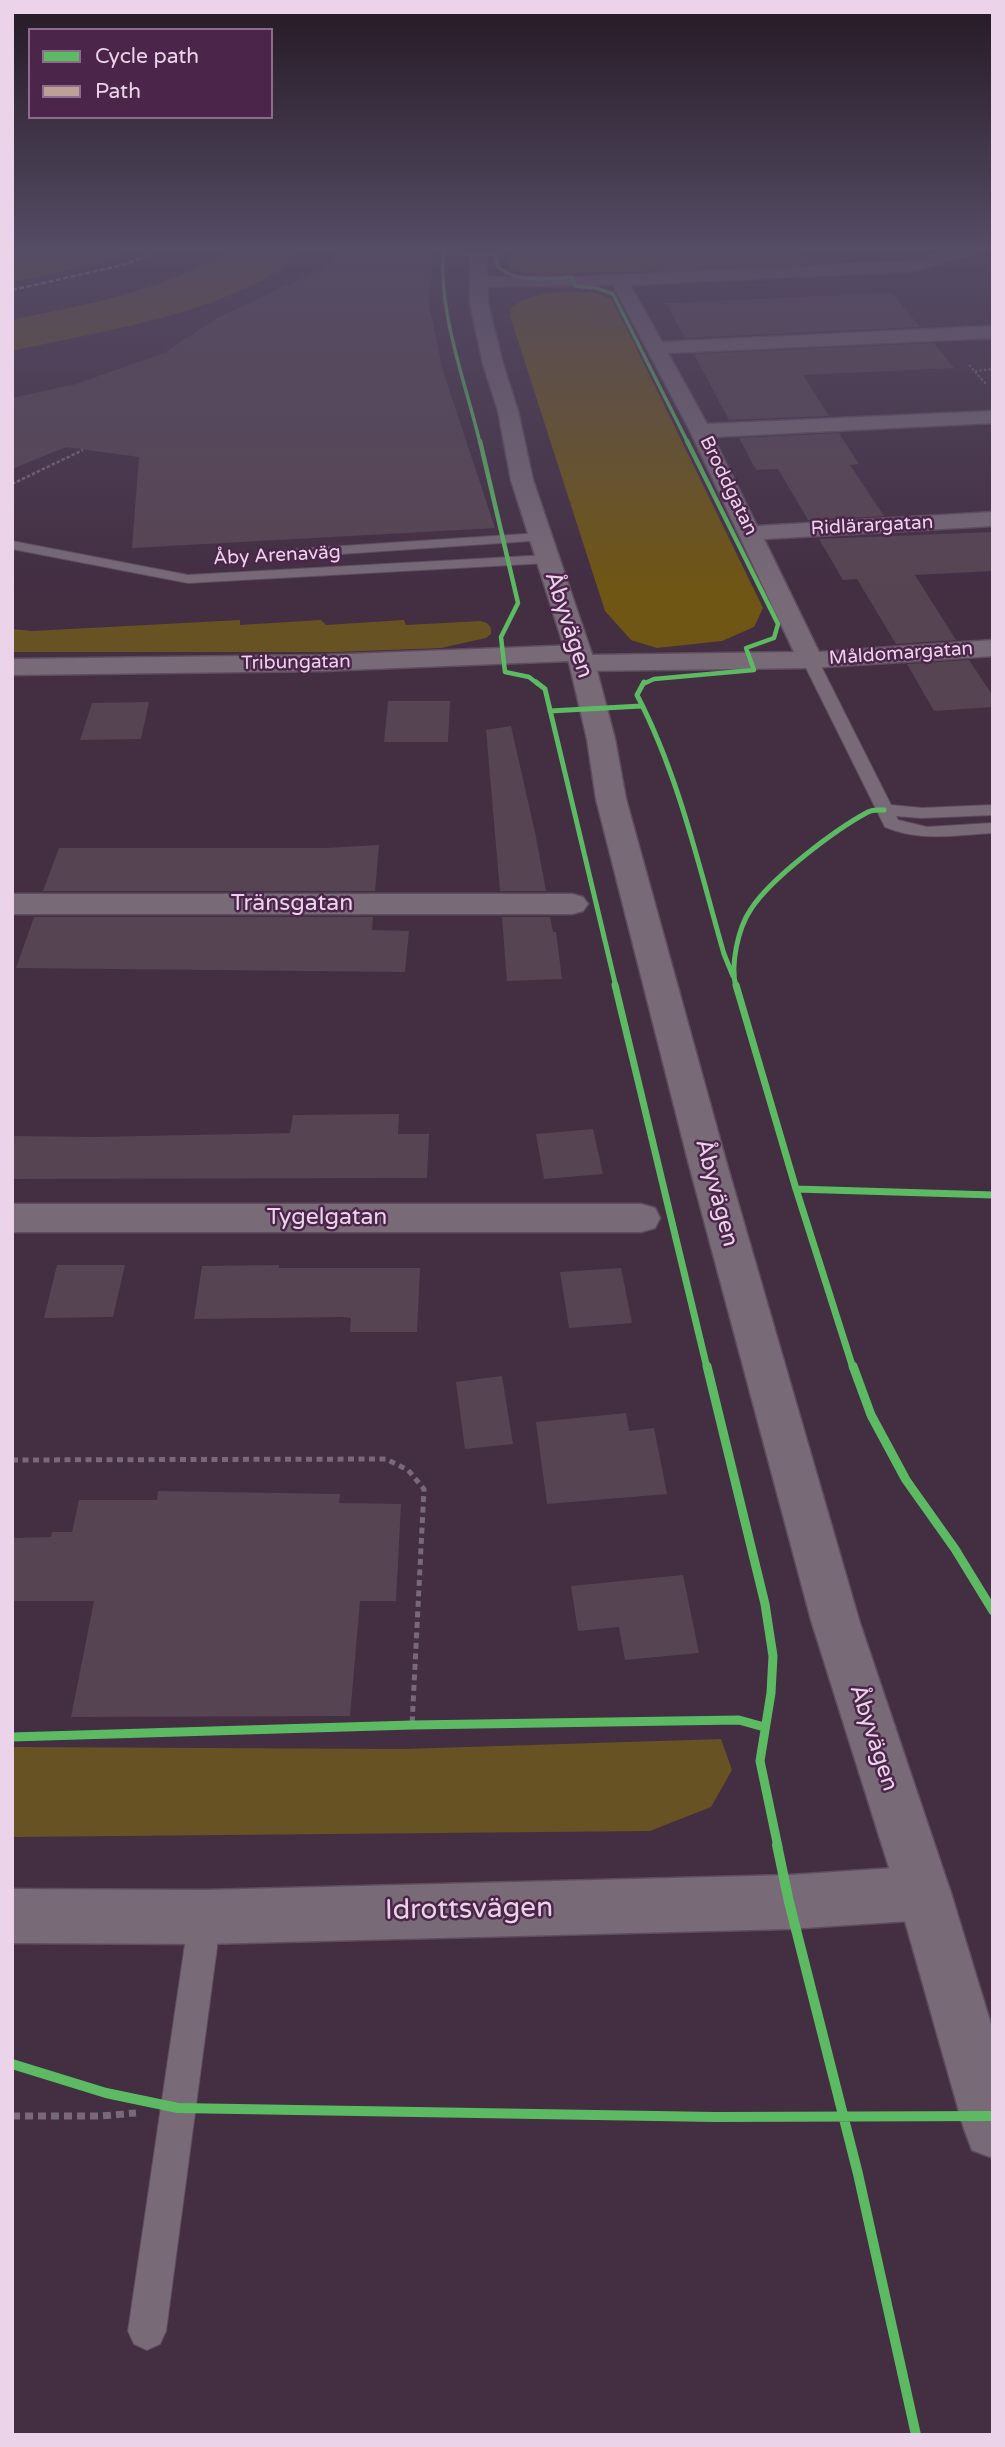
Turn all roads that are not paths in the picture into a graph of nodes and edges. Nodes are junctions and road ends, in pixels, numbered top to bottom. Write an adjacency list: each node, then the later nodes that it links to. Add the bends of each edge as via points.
1 (493, 364): 8 (street, Åbyvägen)
2 (665, 364): 4 (street, Broddgatan)
3 (993, 417): 4 (street)
4 (700, 431): 6 (street, Broddgatan)
5 (993, 519): 6 (street, Ridlärargatan)
6 (751, 533): 12 (street, Broddgatan)
7 (12, 545): 8 (lane, Åby Arenaväg, via 188,579)
8 (543, 548): 9 (lane); 11 (street, Åbyvägen)
9 (282, 554)
10 (993, 648): 12 (street, Måldomargatan)
11 (581, 658): 12 (street, Måldomargatan); 13 (street, Tribungatan); 21 (street, Åbyvägen, via 611,799 777,1417 835,1620)
12 (810, 660): 14 (lane, Måldomargatan)
13 (12, 667)
14 (884, 810): 15 (lane); 16 (lane, Måldomargatan, via 891,823 902,829)
15 (993, 810)
16 (993, 828)
17 (12, 904): 18 (street, Tränsgatan)
18 (572, 904)
19 (12, 1218): 20 (street, Tygelgatan)
20 (641, 1219)
21 (925, 1893): 23 (street, Idrottsvägen, via 789,1902); 24 (street, Åbyvägen)
22 (12, 1916): 23 (street, Idrottsvägen)
23 (205, 1917): 25 (lane)
24 (993, 2129)
25 (146, 2331)

